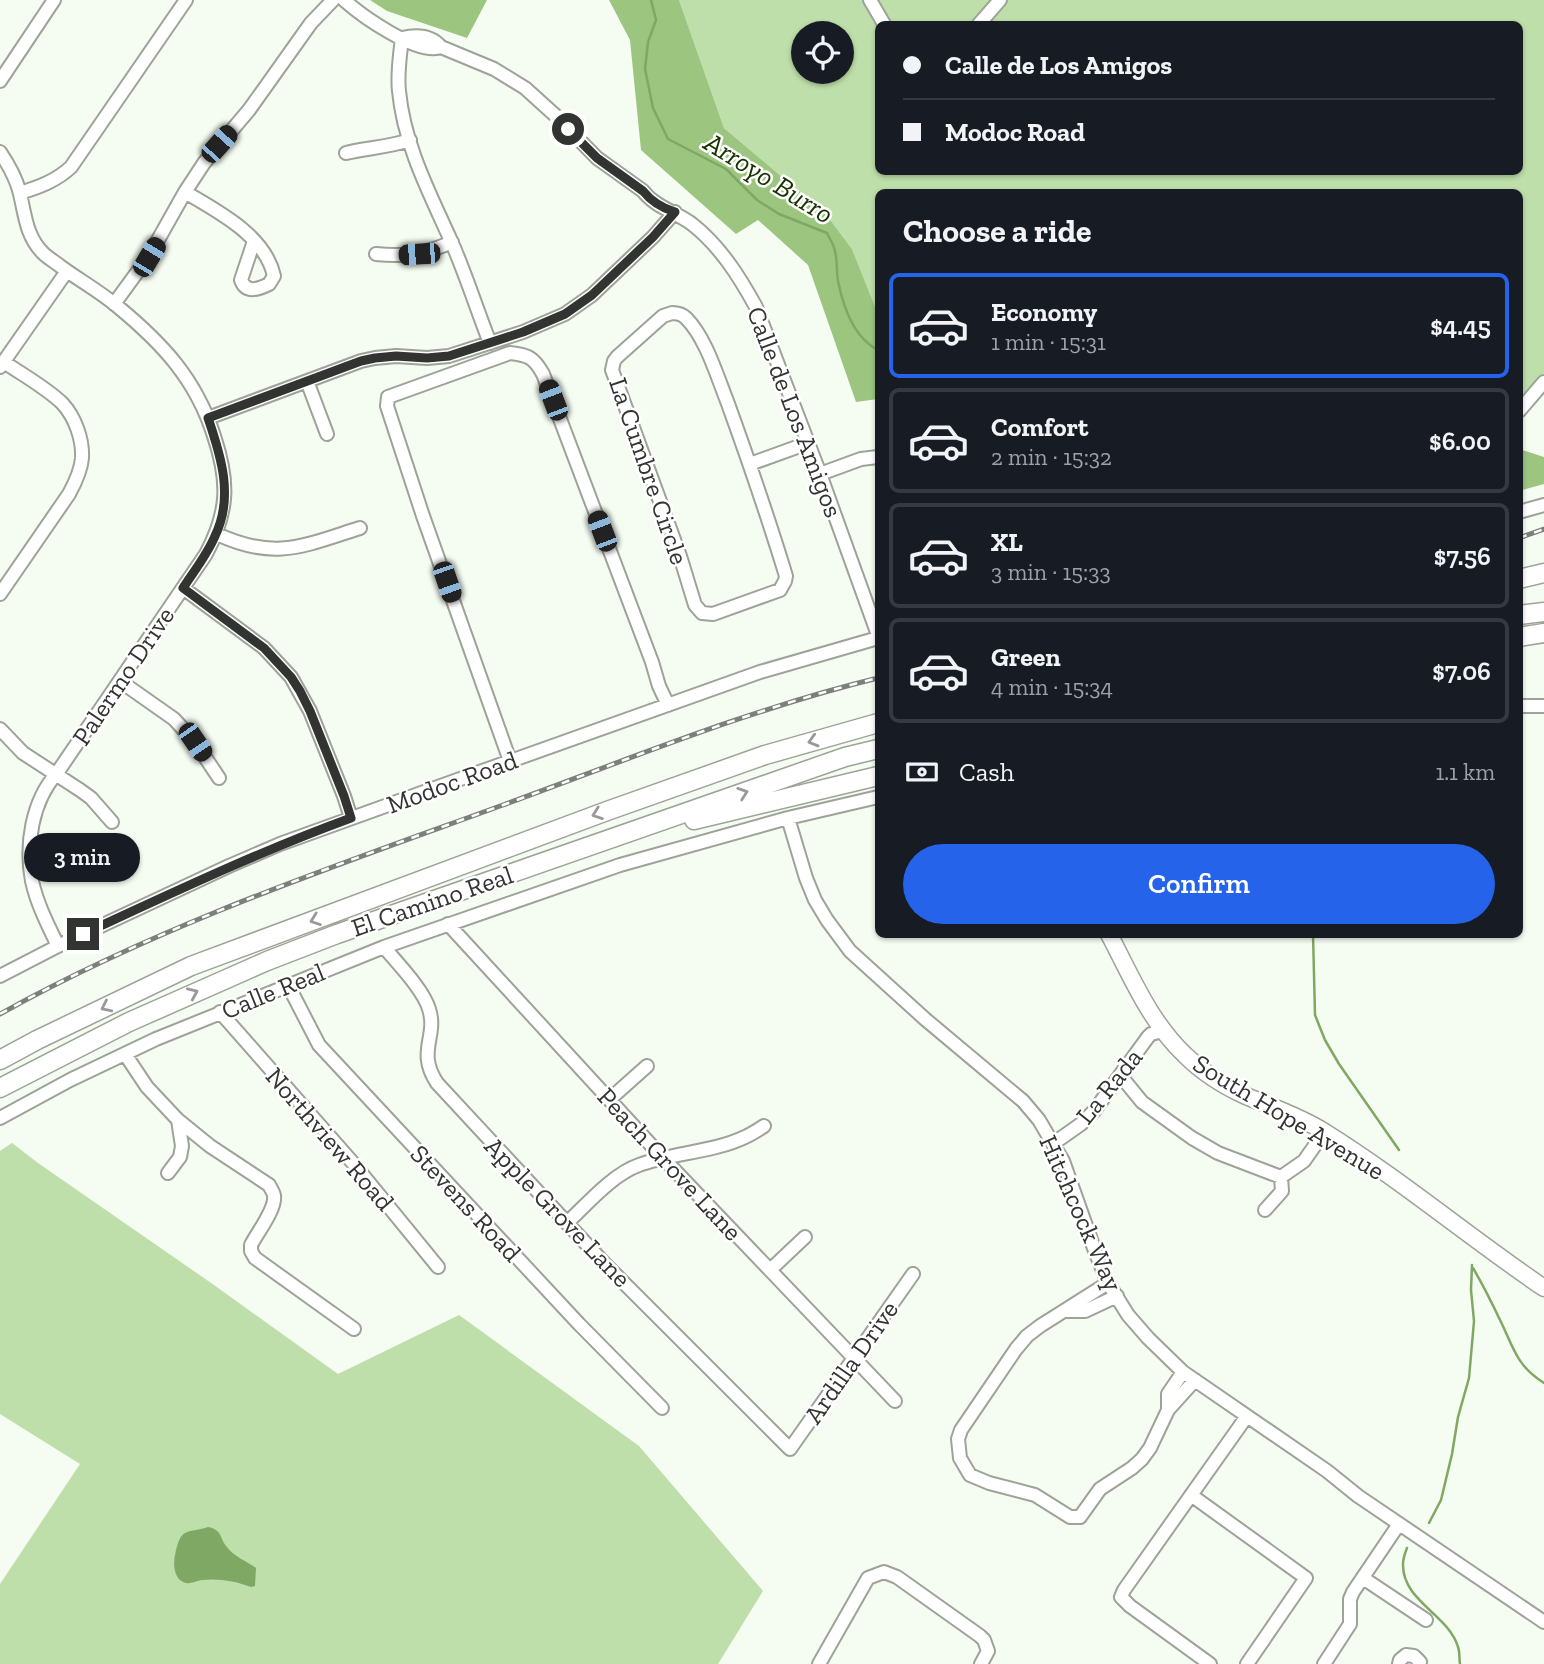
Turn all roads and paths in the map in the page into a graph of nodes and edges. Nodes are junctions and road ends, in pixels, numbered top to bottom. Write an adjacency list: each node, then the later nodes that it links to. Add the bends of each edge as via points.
1 (54, 0): 10 (street)
2 (186, 0): 15 (street, via 71,167 55,180)
3 (333, 0): 14 (street)
4 (344, 0): 9 (street, Calle de Los Amigos)
5 (870, 0): 7 (street)
6 (1000, 0): 8 (street)
7 (882, 21)
8 (982, 21)
9 (401, 38): 11 (street, via 398,89); 16 (street, Calle de Los Amigos, via 416,35 436,41 525,88 597,158)
10 (0, 81)
11 (410, 140): 13 (street); 18 (street)
12 (0, 152): 15 (street, Palermo Drive)
13 (346, 153)
14 (185, 192): 17 (street, via 228,218); 21 (street, via 149,257)
15 (20, 193): 20 (street, Palermo Drive, via 24,218 36,244)
16 (675, 212): 22 (street, via 581,304); 29 (street, Calle de Los Amigos, via 709,239 756,307)
17 (254, 241)
18 (452, 242): 19 (street, via 419,254); 22 (street)
19 (376, 254)
20 (67, 271): 21 (street, Palermo Drive); 23 (street)
21 (114, 303): 27 (street, Palermo Drive, via 176,363)
22 (490, 343): 24 (street, via 449,356 375,358)
23 (2, 365): 40 (street, via 50,393 68,411 79,434 82,457 69,494)
24 (307, 381): 27 (street); 28 (street)
25 (1544, 382): 26 (street)
26 (1523, 406)
27 (208, 418): 36 (street, Palermo Drive, via 225,484)
28 (327, 434)
29 (808, 443): 31 (street); 32 (street, Calle de Los Amigos)
30 (875, 457): 32 (street)
31 (750, 464): 31 (street, La Cumbre Circle, via 714,367 694,329 681,314 663,316 617,357 612,375 695,606 707,615 780,590 785,581)
32 (820, 474): 43 (street, Calle de Los Amigos)
33 (1544, 505): 34 (street)
34 (1523, 511)
35 (360, 528): 36 (street, via 280,549)
36 (217, 534): 39 (street, Palermo Drive)
37 (1544, 573): 38 (highway)
38 (1523, 578)
39 (183, 588): 47 (street, Palermo Drive); 59 (street, via 264,648 291,677 310,711)
40 (0, 594)
41 (1544, 612): 42 (highway)
42 (1523, 615)
43 (875, 628)
44 (1544, 633): 45 (highway)
45 (1523, 636)
46 (875, 637): 48 (street, Modoc Road)
47 (120, 681): 55 (street, Palermo Drive); 57 (street, via 174,719)
48 (668, 705): 54 (street, Modoc Road); 54 (street, via 535,360 510,354 400,392 388,397 387,406)
49 (1523, 706): 50 (street)
50 (1544, 706)
51 (875, 724): 72 (highway, El Camino Real, one-way to 72, via 741,763 191,966)
52 (0, 729): 55 (street, via 23,753)
53 (875, 750): 62 (highway, El Camino Real, one-way to 53)
54 (510, 761): 59 (street, Modoc Road)
55 (57, 774): 61 (street, via 91,798); 65 (street, Palermo Drive, via 36,811 30,861 40,907)
56 (875, 777): 62 (highway, via 701,820)
57 (219, 778)
58 (875, 798): 60 (street, Calle Real)
59 (351, 818): 65 (street, Modoc Road, via 229,866)
60 (788, 818): 63 (street, Calle Real, via 620,865); 81 (street, Hitchcock Way, via 810,889 850,951 1023,1101)
61 (112, 822)
62 (656, 824): 75 (highway, El Camino Real, one-way to 62, via 129,1022 267,961)
63 (448, 924): 66 (street, Calle Real); 76 (street, Peach Grove Lane)
64 (1111, 938): 70 (main road, South Hope Avenue)
65 (58, 946): 67 (street, Modoc Road)
66 (384, 947): 68 (street, Calle Real); 86 (street, Apple Grove Lane, via 429,1008 427,1057 437,1083)
67 (0, 976)
68 (288, 985): 69 (street, Calle Real); 100 (street, Stevens Road, via 319,1045)
69 (220, 1012): 71 (street, Calle Real); 88 (street, Northview Road)
70 (1163, 1031): 74 (street, La Rada, via 1148,1037); 80 (main road, South Hope Avenue, via 1184,1055 1226,1086)
71 (125, 1054): 77 (street, Calle Real); 78 (street)
72 (0, 1060)
73 (647, 1066): 76 (street)
74 (1120, 1075): 81 (street, La Rada, via 1094,1111); 84 (street, via 1142,1102 1192,1138)
75 (0, 1088)
76 (610, 1100): 82 (street, Peach Grove Lane)
77 (0, 1118)
78 (178, 1120): 83 (street, via 180,1157); 95 (street, via 269,1185 275,1200 251,1245 256,1258)
79 (764, 1126): 82 (street, via 735,1142)
80 (1325, 1132): 84 (street, via 1304,1161); 92 (main road, South Hope Avenue)
81 (1054, 1143): 91 (street, Hitchcock Way)
82 (662, 1157): 86 (street, via 623,1172); 89 (street, Peach Grove Lane)
83 (168, 1173)
84 (1281, 1177): 85 (street, via 1282,1191)
85 (1265, 1210)
86 (567, 1223): 103 (street, Apple Grove Lane)
87 (805, 1237): 89 (street)
88 (438, 1267)
89 (770, 1270): 96 (street, Peach Grove Lane)
90 (913, 1274): 96 (street, Ardilla Drive)
91 (1108, 1283): 93 (street, Hitchcock Way); 94 (street)
92 (1544, 1287)
93 (1117, 1296): 94 (street, via 1085,1311); 97 (street, Hitchcock Way, via 1128,1315)
94 (1063, 1311): 101 (street, via 1027,1336 961,1430 960,1458 970,1475 1035,1495 1070,1517 1080,1517 1100,1489 1142,1459)
95 (354, 1329)
96 (853, 1359): 99 (street, Peach Grove Lane); 103 (street, Ardilla Drive)
97 (1183, 1372): 98 (street, Hitchcock Way); 101 (street, via 1168,1394)
98 (1195, 1380): 101 (street); 102 (street, Hitchcock Way)
99 (895, 1401)
100 (662, 1408)
101 (1168, 1410)
102 (1247, 1416): 104 (street); 105 (street, Hitchcock Way)
103 (790, 1449)
104 (1191, 1495): 111 (street, via 1121,1597); 112 (street, via 1306,1578)
105 (1405, 1528): 106 (street); 108 (street, Hitchcock Way)
106 (1363, 1578): 107 (street); 113 (street, via 1350,1599 1350,1624)
107 (1426, 1620)
108 (1544, 1622)
109 (819, 1664): 110 (street, via 866,1582 884,1572 984,1640 988,1651)
110 (981, 1664)
111 (1210, 1664)
112 (1247, 1664)
113 (1324, 1664)
114 (1399, 1664): 115 (street, via 1406,1655 1414,1656)
115 (1419, 1664)

